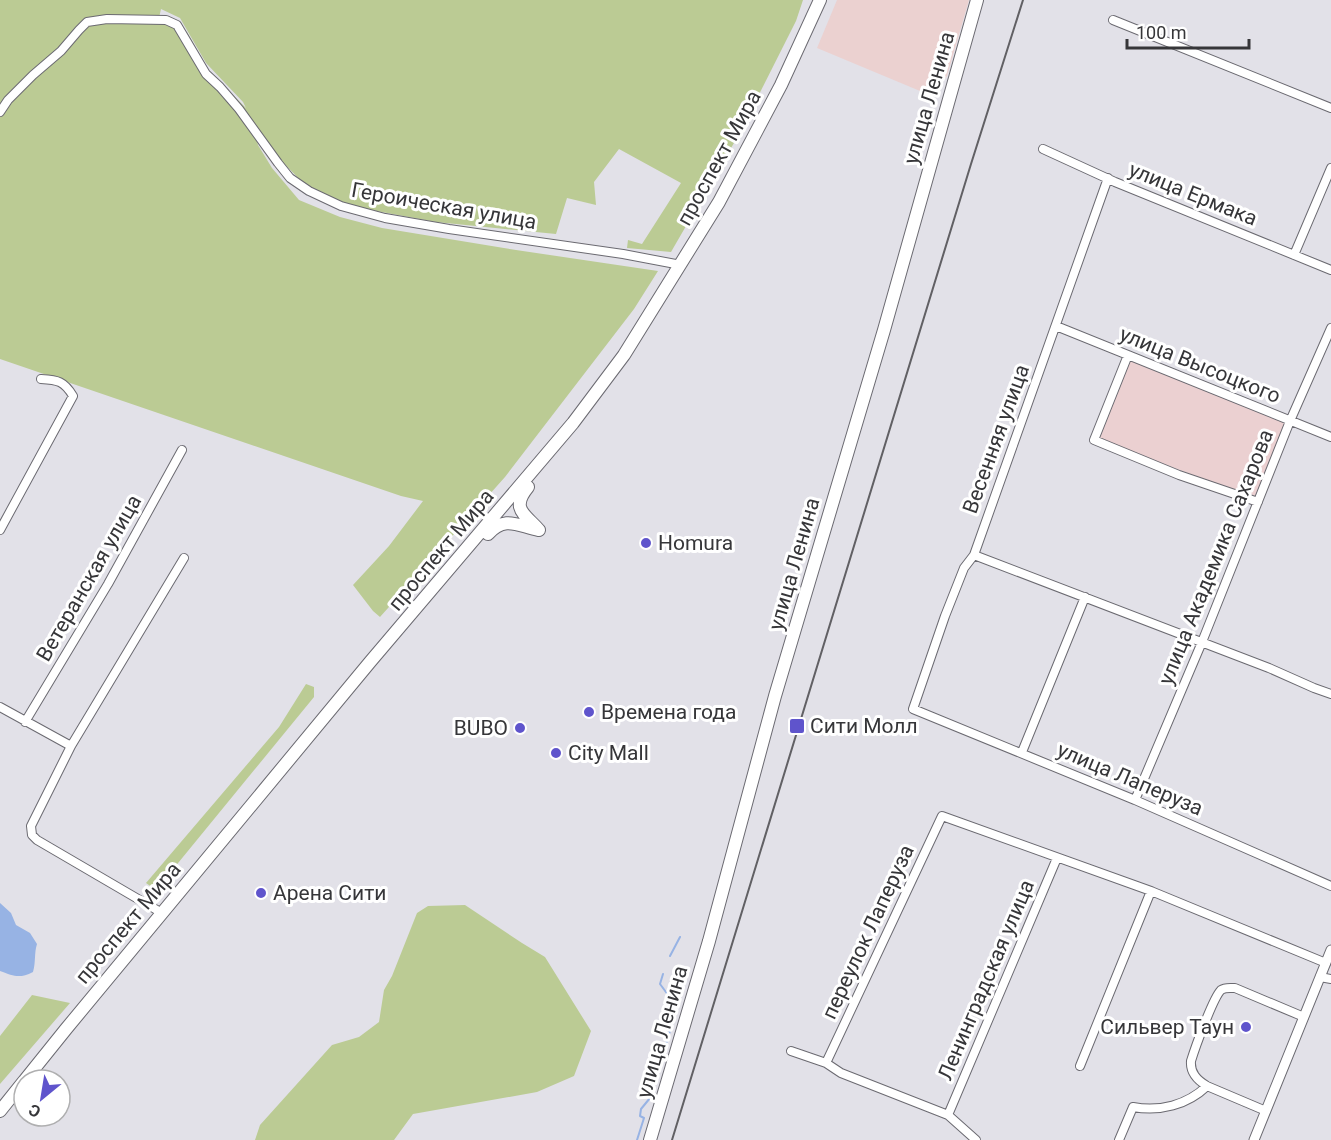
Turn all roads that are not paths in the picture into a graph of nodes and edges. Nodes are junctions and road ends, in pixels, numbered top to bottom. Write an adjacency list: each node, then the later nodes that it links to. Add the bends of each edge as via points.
1 (820, 0): 10 (main road, проспект Мира, via 781,85)
2 (977, 0): 54 (main road, улица Ленина)
3 (1113, 20): 4 (street)
4 (1331, 108)
5 (0, 112): 10 (street, Героическая улица, via 87,22 166,20 177,25 206,74 239,110 290,178 309,191 341,206 385,218)
6 (1043, 149): 8 (street, улица Ермака)
7 (1331, 168): 9 (street)
8 (1108, 178): 9 (street, улица Ермака); 12 (street, Весенняя улица)
9 (1294, 255): 11 (street, улица Ермака)
10 (681, 265): 19 (main road, проспект Мира, via 624,356)
11 (1331, 270)
12 (1056, 326): 14 (street, улица Высоцкого); 24 (street, Весенняя улица)
13 (1331, 328): 16 (street, улица Академика Сахарова)
14 (1128, 355): 16 (street, улица Высоцкого); 20 (street, via 1094,440)
15 (40, 379): 22 (street, via 65,384 73,396)
16 (1290, 421): 17 (street, улица Высоцкого); 20 (street, улица Академика Сахарова)
17 (1331, 437)
18 (183, 450): 32 (street, Ветеранская улица)
19 (545, 457): 21 (main road, проспект Мира); 23 (main road, via 518,504)
20 (1258, 502): 28 (street, улица Академика Сахарова)
21 (502, 509): 23 (main road); 26 (main road, проспект Мира)
22 (0, 530)
23 (540, 531): 26 (main road, via 504,522)
24 (974, 555): 27 (street); 31 (street, Весенняя улица, via 964,568)
25 (184, 558): 33 (street)
26 (458, 560): 39 (main road, проспект Мира)
27 (1085, 597): 28 (street); 34 (street)
28 (1202, 642): 29 (street); 35 (street, улица Академика Сахарова)
29 (1331, 694)
30 (0, 707): 32 (street)
31 (913, 709): 34 (street, улица Лаперуза)
32 (25, 722): 33 (street)
33 (71, 746): 39 (street, via 31,826 32,835)
34 (1022, 753): 35 (street, улица Лаперуза)
35 (1135, 800): 37 (street, улица Лаперуза)
36 (1057, 858): 38 (street); 46 (street, переулок Лаперуза, via 942,816); 53 (street, Ленинградская улица)
37 (1331, 886)
38 (1151, 891): 41 (street); 47 (street)
39 (162, 913): 48 (main road, проспект Мира)
40 (1331, 950): 41 (street)
41 (1326, 963): 42 (street)
42 (1320, 977): 43 (street); 44 (street)
43 (1331, 980)
44 (1304, 1017): 49 (street, via 1234,988 1222,989 1191,1061 1193,1073); 52 (street)
45 (791, 1051): 46 (street)
46 (826, 1063): 53 (street, via 841,1073)
47 (1080, 1066)
48 (34, 1068)
49 (1207, 1086): 52 (street); 56 (street, via 1175,1105 1156,1109 1133,1107)
50 (12, 1096): 51 (main road, проспект Мира)
51 (0, 1111)
52 (1266, 1111): 57 (street)
53 (948, 1115): 55 (street)
54 (650, 1140)
55 (976, 1140)
56 (1119, 1140)
57 (1254, 1140)

